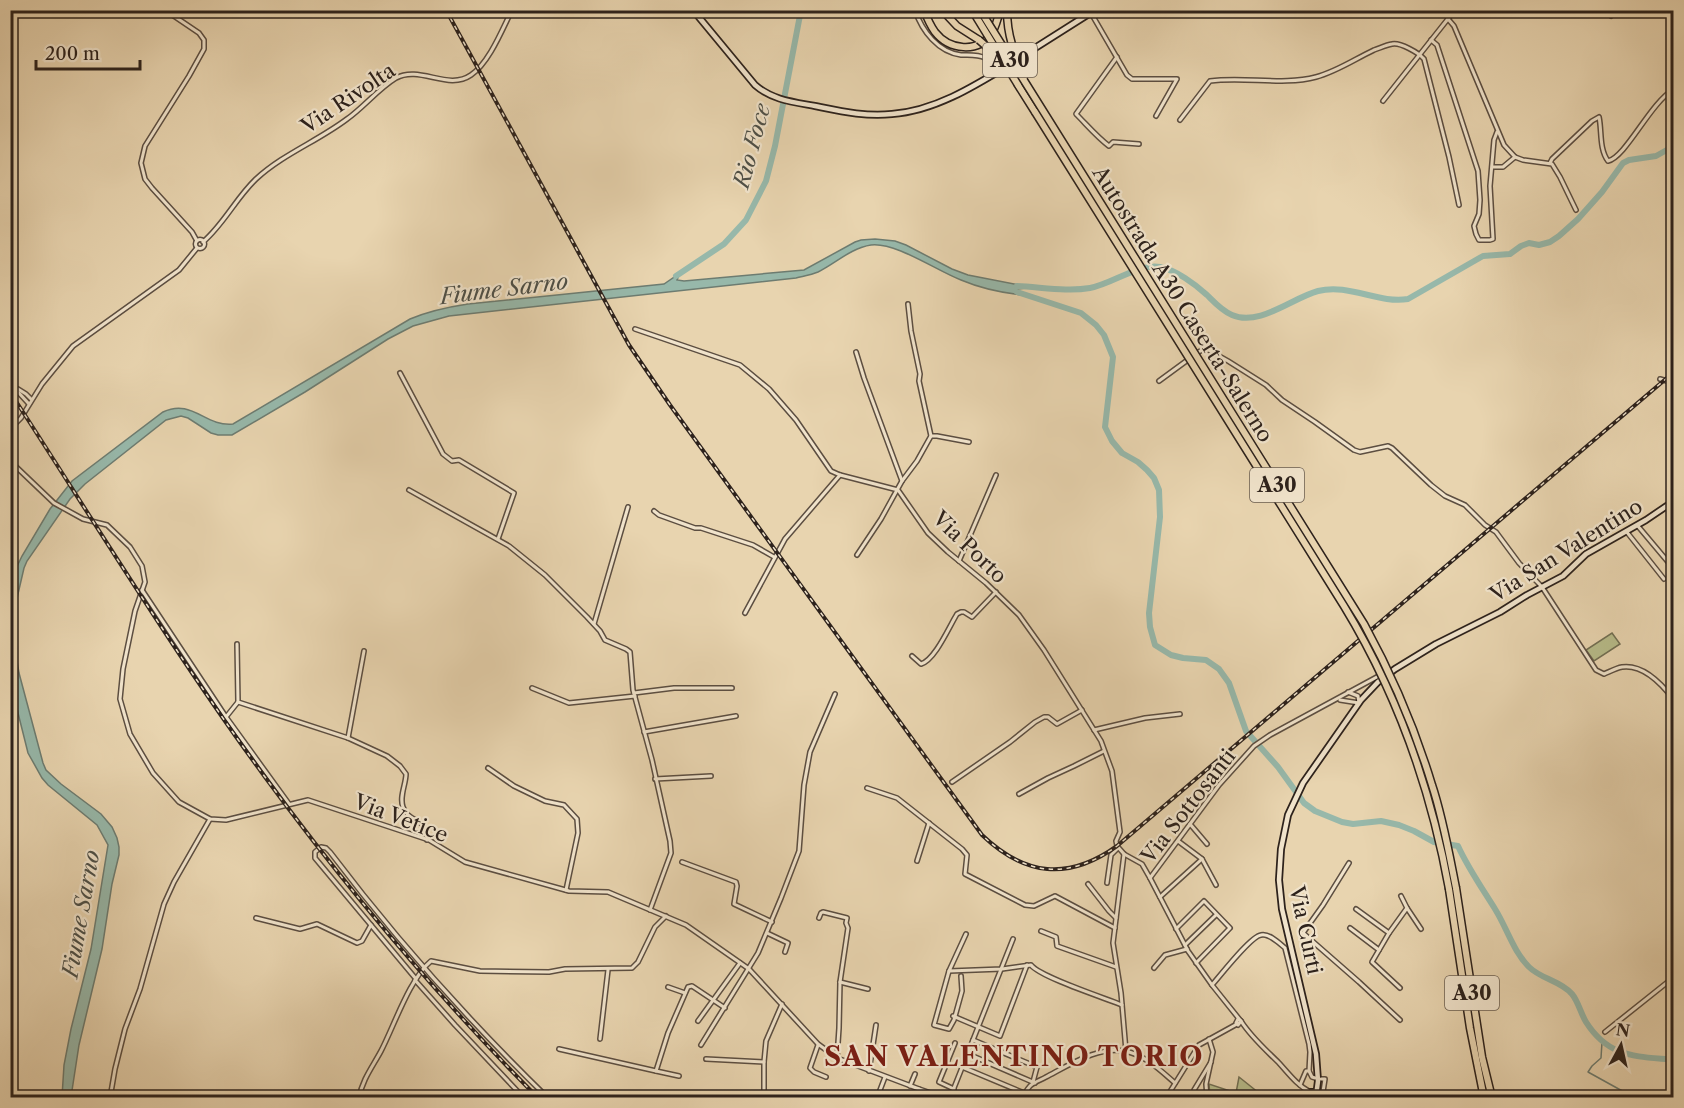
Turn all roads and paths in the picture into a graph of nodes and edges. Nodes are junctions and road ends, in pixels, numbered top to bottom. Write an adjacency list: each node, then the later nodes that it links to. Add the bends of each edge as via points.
1 (17, 10): 17 (street)
2 (165, 10): 35 (street, via 199,33 204,49 145,146 142,168 148,184)
3 (512, 10): 36 (street, Via Rivolta, via 491,50 472,75 457,80 414,74 397,77 347,120 258,178)
4 (693, 10): 21 (main road, via 755,85 764,93 789,101 866,115 908,112 967,90)
5 (915, 10): 21 (street, via 925,31 937,44 956,54 985,58)
6 (924, 10): 10 (highway, via 935,32 944,40 967,48 985,41)
7 (942, 10): 22 (highway, bridge, via 994,54)
8 (972, 10): 22 (highway, Autostrada A30 Caserta-Salerno / A30, bridge)
9 (980, 10): 25 (highway, Autostrada A30 Caserta-Salerno / A30, bridge)
10 (1000, 10)
11 (1007, 10): 25 (highway, bridge, via 1013,49)
12 (1455, 10): 16 (street)
13 (1615, 10): 15 (street)
14 (1093, 12): 20 (street); 21 (main road)
15 (1611, 16)
16 (1449, 19): 18 (street); 28 (street)
17 (10, 20)
18 (1431, 40): 19 (street); 32 (street, via 1437,45 1479,171 1479,214 1474,226 1479,240 1493,239)
19 (1420, 54): 24 (street); 27 (street, via 1393,43 1314,78 1212,80); 33 (street, via 1430,80)
20 (1117, 57): 26 (street, via 1132,79 1177,80); 29 (street, via 1076,114 1109,146 1113,142)
21 (998, 71)
22 (1018, 85): 123 (highway, Autostrada A30 Caserta-Salerno / A30, bridge, via 1369,648 1416,758)
23 (1674, 89): 31 (street, via 1652,109 1613,160 1605,158 1599,117)
24 (1383, 101)
25 (1041, 108): 123 (highway, Autostrada A30 Caserta-Salerno / A30, bridge, via 1375,644 1413,729 1433,786)
26 (1156, 116)
27 (1180, 120)
28 (1497, 132): 30 (street); 32 (street)
29 (1139, 144)
30 (1515, 157): 31 (street); 32 (street, via 1503,166)
31 (1550, 163): 34 (street)
32 (1493, 167)
33 (1459, 205)
34 (1576, 210)
35 (197, 241): 36 (street); 37 (street)
36 (203, 242): 37 (street, via 201,249)
37 (197, 248): 47 (street, via 179,270 73,346)
38 (908, 304): 51 (street)
39 (635, 329): 54 (street, via 740,365 768,389 796,420 831,471)
40 (856, 352): 56 (street)
41 (400, 374): 64 (street, via 443,454 514,493)
42 (1674, 378): 44 (street)
43 (10, 379): 46 (street)
44 (1660, 379)
45 (1159, 381): 70 (street, via 1201,350 1210,350 1266,385 1354,450 1388,446 1431,486 1465,504 1499,535)
46 (16, 388): 48 (street); 49 (street)
47 (37, 392): 48 (street); 49 (street)
48 (26, 393): 49 (street)
49 (31, 402): 50 (street)
50 (10, 429)
51 (931, 436): 52 (street); 56 (street)
52 (969, 442)
53 (10, 461): 71 (street, via 63,509 107,525 142,566)
54 (840, 475): 58 (street); 66 (street)
55 (996, 475): 67 (street)
56 (902, 481): 58 (street)
57 (409, 490): 64 (street)
58 (898, 490): 65 (street); 67 (street, Via Porto, via 928,532)
59 (1674, 501): 62 (main road, Via San Valentino)
60 (628, 507): 74 (street)
61 (654, 511): 66 (street, via 753,545)
62 (1637, 525): 63 (main road, Via San Valentino); 68 (street)
63 (1626, 530): 69 (street); 70 (main road, Via San Valentino)
64 (498, 539): 74 (street, via 545,575)
65 (857, 555)
66 (774, 557): 73 (street)
67 (959, 561): 72 (street, Via Porto)
68 (1674, 570)
69 (1664, 579)
70 (1542, 587): 78 (main road, Via San Valentino); 85 (street, via 1596,670 1604,674 1626,667 1644,671)
71 (142, 590): 91 (street); 105 (street, via 120,699 130,734 153,773 179,802)
72 (996, 592): 77 (street, via 972,617 964,612 957,614 926,662 921,664); 88 (street, Via Porto, via 1031,631)
73 (745, 613)
74 (594, 624): 83 (street, via 605,640 630,652)
75 (237, 644): 86 (street)
76 (364, 651): 94 (street)
77 (912, 656)
78 (1411, 659): 81 (street, Via San Valentino); 87 (main road, Via San Valentino, via 1378,682)
79 (532, 688): 83 (street, via 569,703)
80 (732, 688): 83 (street, via 674,688)
81 (1348, 692): 87 (street, via 1358,696); 95 (street, Via San Valentino)
82 (835, 694): 135 (street, via 810,753 799,850)
83 (635, 695): 93 (street)
84 (1340, 700): 87 (street)
85 (1674, 700)
86 (238, 702): 91 (street); 94 (street)
87 (1359, 703): 101 (main road, Via San Valentino)
88 (1082, 710): 92 (street, Via Porto); 100 (street, via 1058,724 1048,717 1041,719)
89 (1180, 714): 92 (street)
90 (736, 716): 93 (street)
91 (226, 717): 104 (street)
92 (1094, 730): 96 (street, Via Porto)
93 (644, 732): 99 (street)
94 (348, 738): 110 (street, via 387,756 404,770 403,807 428,831)
95 (1261, 741): 107 (street, Via Sottosanti, via 1219,785)
96 (1104, 751): 103 (street); 113 (street, Via Porto, via 1112,771 1120,832)
97 (488, 768): 124 (street, via 514,786 545,801 564,805 577,819 578,833)
98 (711, 776): 99 (street)
99 (656, 779): 129 (street, via 671,853)
100 (952, 782)
101 (1303, 783): 209 (main road, Via Curti, via 1291,808 1281,849 1280,890 1316,1054 1317,1085)
102 (867, 788): 106 (street, via 897,798)
103 (1019, 794)
104 (289, 804): 105 (street, Via Vetice, via 226,820); 110 (street, Via Vetice, via 308,800)
105 (210, 819): 211 (street, via 165,904 122,1038)
106 (929, 823): 116 (street); 137 (street, via 965,851 965,874 1025,905 1034,906 1055,896)
107 (1190, 824): 111 (street, Via Sottosanti); 112 (street)
108 (1672, 829): 109 (street)
109 (1674, 839)
110 (427, 840): 124 (street, Via Vetice, via 465,862)
111 (1178, 841): 115 (street); 119 (street, Via Sottosanti)
112 (1207, 844)
113 (1118, 847): 114 (street); 121 (street, Via Porto, via 1111,855)
114 (1125, 854): 119 (street, via 1142,864); 134 (street)
115 (1202, 859): 122 (street); 126 (street)
116 (917, 861)
117 (682, 862): 135 (street, via 736,882 734,904)
118 (1349, 863): 173 (street, via 1303,933)
119 (1150, 878): 126 (street, Via Sottosanti)
120 (1088, 884): 134 (street)
121 (1107, 884)
122 (1216, 885)
123 (1453, 888): 222 (highway, Autostrada A30 Caserta-Salerno / A30, via 1473,1048); 223 (highway, Autostrada A30 Caserta-Salerno / A30)
124 (566, 890): 129 (street, Via Vetice, via 608,892)
125 (1401, 896): 127 (street)
126 (1160, 897): 138 (street, Via Sottosanti)
127 (1407, 908): 140 (street); 143 (street)
128 (1356, 909): 143 (street)
129 (650, 910): 131 (street, Via Vetice)
130 (1217, 915): 138 (street, via 1204,901); 146 (street); 150 (street, via 1230,928)
131 (666, 916): 149 (street, Via Vetice, via 686,925); 155 (street, via 655,927 632,968)
132 (256, 918): 136 (street, via 300,929 317,924 357,943)
133 (819, 918): 162 (street, via 823,912 847,918)
134 (1116, 918): 137 (street)
135 (772, 922): 142 (street)
136 (371, 925): 152 (street, via 315,858 315,852 321,848 330,852); 161 (street)
137 (1115, 928): 153 (street)
138 (1176, 928): 146 (street, Via Sottosanti)
139 (1350, 928): 147 (street)
140 (1421, 929)
141 (1041, 931): 153 (street, via 1056,938 1057,946)
142 (767, 933): 148 (street, via 788,943); 156 (street)
143 (1389, 933): 147 (street)
144 (966, 934): 158 (street)
145 (1013, 939): 157 (street)
146 (1186, 947): 150 (street, Via Sottosanti); 154 (street, via 1165,955)
147 (1379, 950): 165 (street, via 1372,962)
148 (785, 952)
149 (740, 963): 156 (street, Via Vetice); 168 (street)
150 (1196, 963): 163 (street, Via Sottosanti)
151 (1027, 965): 157 (street); 170 (street); 177 (street, via 1000,1036)
152 (424, 966): 155 (street, via 431,961 480,971); 161 (street); 214 (street)
153 (1116, 968): 170 (street)
154 (1154, 968)
155 (608, 969): 179 (street)
156 (749, 969): 169 (street, Via Vetice); 171 (street)
157 (1002, 969): 158 (street); 177 (street)
158 (949, 971): 172 (street, via 934,1025 949,1029)
159 (961, 976): 172 (street, via 962,991)
160 (1674, 976): 178 (street)
161 (416, 979): 212 (street); 213 (street)
162 (840, 982): 166 (street); 188 (street)
163 (1212, 985): 175 (street, Via Sottosanti); 195 (street, via 1260,935 1285,948 1309,1044)
164 (668, 987): 167 (street)
165 (1400, 988)
166 (868, 989)
167 (685, 993): 168 (street, via 692,986); 193 (street)
168 (714, 1001): 171 (street); 174 (street)
169 (782, 1004): 183 (street, Via Vetice); 191 (street, via 766,1041)
170 (1122, 1005): 186 (street)
171 (725, 1008): 184 (street)
172 (953, 1017): 177 (street)
173 (1400, 1020)
174 (698, 1021)
175 (1238, 1022): 181 (street); 205 (street, Via Sottosanti)
176 (876, 1025): 194 (street)
177 (979, 1027): 180 (street)
178 (1605, 1032)
179 (600, 1039)
180 (973, 1040): 187 (street); 202 (street, via 1037,1066)
181 (1209, 1040): 190 (street); 203 (street, via 1195,1050)
182 (955, 1043): 207 (street, via 939,1082)
183 (818, 1044): 188 (street, Via Vetice); 198 (street, via 810,1068)
184 (701, 1045)
185 (560, 1049): 193 (street)
186 (1126, 1051): 202 (street, via 1094,1053); 203 (street, via 1146,1059)
187 (968, 1054): 192 (street); 202 (street)
188 (837, 1058): 194 (street, Via Vetice)
189 (706, 1059): 191 (street)
190 (1212, 1061): 210 (street); 210 (street, via 1194,1090 1201,1097)
191 (764, 1062): 215 (street)
192 (962, 1067): 207 (street); 208 (street)
193 (656, 1071): 197 (street)
194 (870, 1071): 199 (street, Via Vetice)
195 (1309, 1071): 200 (street); 205 (street, via 1304,1074)
196 (915, 1074): 204 (street)
197 (679, 1076)
198 (826, 1077)
199 (885, 1077): 204 (street, Via Vetice); 216 (street)
200 (1315, 1078)
201 (1320, 1079): 209 (street, via 1325,1079)
202 (1034, 1082): 208 (street)
203 (1175, 1083): 221 (street)
204 (910, 1086): 206 (street, Via Vetice)
205 (1302, 1086): 209 (street, Via Sottosanti)
206 (919, 1089): 217 (street); 218 (street, Via Vetice)
207 (954, 1089): 219 (street)
208 (1025, 1093): 220 (street)
209 (1313, 1095)
210 (1207, 1096)
211 (110, 1098)
212 (359, 1098)
213 (524, 1098)
214 (548, 1098)
215 (764, 1098)
216 (877, 1098)
217 (916, 1098)
218 (945, 1098)
219 (950, 1098)
220 (1022, 1098)
221 (1166, 1098)
222 (1484, 1098)
223 (1492, 1098)

